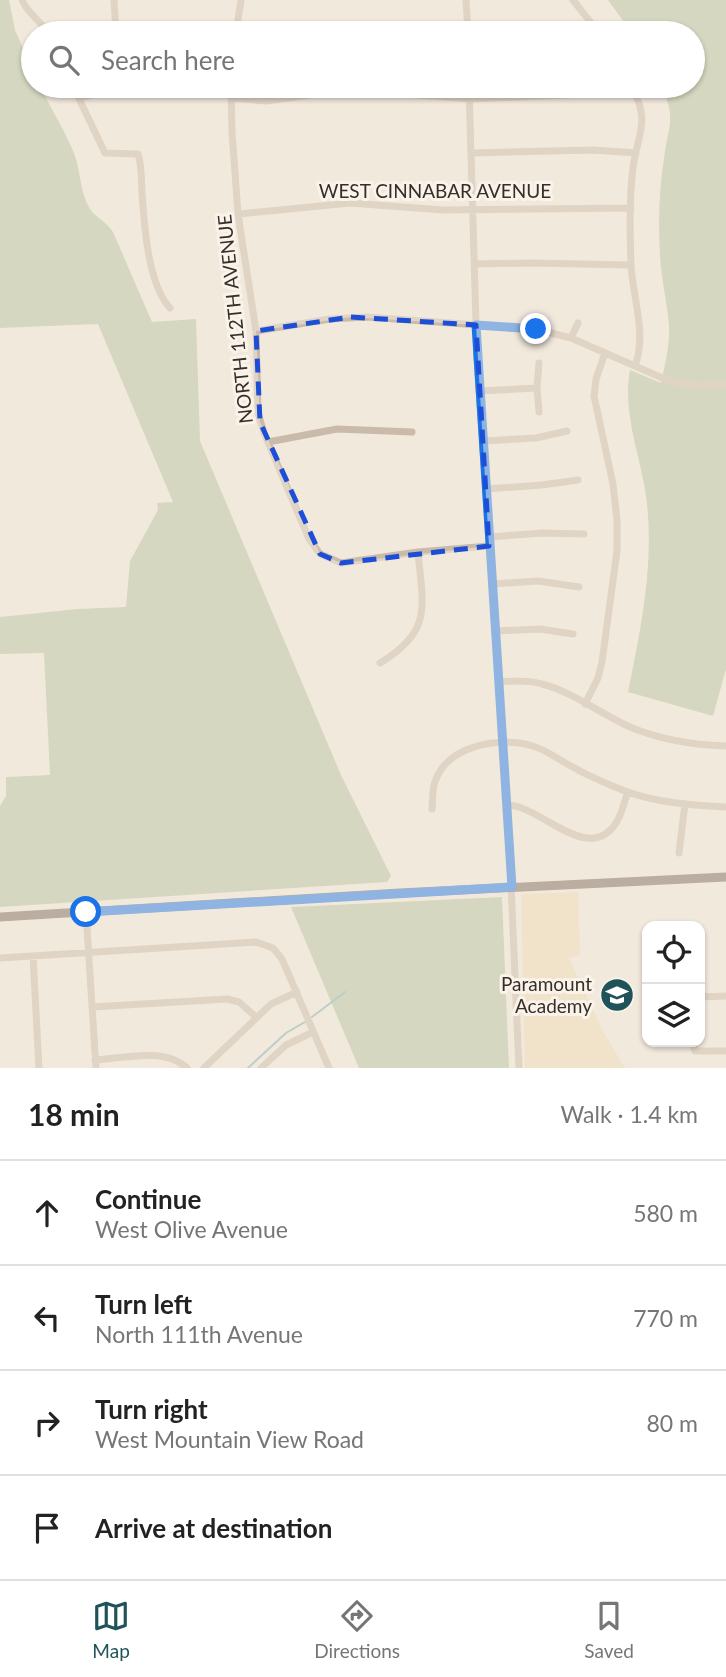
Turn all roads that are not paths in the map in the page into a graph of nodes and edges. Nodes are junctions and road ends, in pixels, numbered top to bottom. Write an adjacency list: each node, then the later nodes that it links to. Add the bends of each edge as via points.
1 (22, 0): 6 (street)
2 (114, 0): 7 (street)
3 (241, 0): 8 (street)
4 (466, 0): 9 (street)
5 (573, 0): 10 (street)
6 (40, 21)
7 (115, 21)
8 (238, 21)
9 (467, 21)
10 (590, 21)
11 (79, 98): 25 (street, via 105,153 138,154 155,280 160,298)
12 (231, 98): 13 (street); 22 (street, NORTH 112TH AVENUE)
13 (288, 98)
14 (457, 98): 17 (street)
15 (493, 98): 17 (street)
16 (637, 98): 19 (street, via 643,111)
17 (470, 99): 18 (street)
18 (472, 153): 19 (street); 21 (street)
19 (636, 153): 20 (street)
20 (631, 208): 21 (street, WEST CINNABAR AVENUE); 24 (street)
21 (473, 210): 22 (street, WEST CINNABAR AVENUE, via 350,203); 23 (street)
22 (238, 214): 28 (street, NORTH 112TH AVENUE)
23 (475, 264): 24 (street); 27 (street)
24 (631, 265): 32 (street, via 641,338)
25 (170, 307)
26 (578, 323): 29 (street)
27 (476, 325): 28 (street, via 351,317); 29 (street, via 543,330); 35 (street)
28 (256, 331): 40 (street, NORTH 112TH AVENUE, via 258,413)
29 (571, 338): 30 (street)
30 (605, 353): 32 (street); 53 (street, via 594,396 616,504 617,543 602,662)
31 (539, 363): 34 (street)
32 (635, 366): 33 (street, via 684,384)
33 (726, 384)
34 (537, 388): 35 (street); 36 (street)
35 (479, 391): 39 (street)
36 (539, 412)
37 (567, 431): 39 (street)
38 (412, 432): 40 (street, via 337,429)
39 (483, 441): 42 (street)
40 (268, 442): 46 (street, NORTH 112TH AVENUE, via 320,554 341,563)
41 (578, 480): 42 (street)
42 (486, 489): 44 (street)
43 (584, 534): 44 (street)
44 (489, 537): 45 (street)
45 (489, 546): 46 (street); 47 (street)
46 (418, 552): 51 (street, via 422,617 413,638)
47 (492, 584): 48 (street, via 538,581); 49 (street)
48 (579, 587)
49 (495, 631): 50 (street, via 540,629); 52 (street)
50 (572, 634)
51 (380, 663)
52 (499, 682): 53 (street, via 542,684); 54 (street)
53 (585, 704): 55 (street, via 658,737)
54 (503, 744): 56 (street, via 537,748); 58 (street); 60 (street, via 471,748 450,760 434,783)
55 (726, 746)
56 (628, 792): 57 (street); 58 (street, via 616,823 594,838 576,837 520,806)
57 (685, 804): 59 (street); 61 (street)
58 (507, 806): 63 (street)
59 (726, 807)
60 (432, 809)
61 (679, 853)
62 (726, 877): 63 (main road)
63 (512, 887): 64 (main road); 83 (street)
64 (86, 912): 65 (main road); 66 (street)
65 (0, 917)
66 (89, 953): 67 (street); 69 (street, via 268,945 282,959); 72 (street)
67 (33, 956): 68 (street); 78 (street)
68 (0, 958)
69 (297, 992): 73 (street); 74 (street)
70 (726, 996): 71 (street)
71 (705, 997)
72 (92, 1007): 73 (street, via 228,999); 77 (street)
73 (256, 1017): 80 (street)
74 (310, 1024): 81 (street); 82 (street)
75 (694, 1047): 76 (street, via 695,1051)
76 (726, 1051)
77 (96, 1064): 79 (street, via 163,1056)
78 (40, 1068)
79 (187, 1068)
80 (204, 1068)
81 (261, 1068)
82 (329, 1068)
83 (519, 1068)

